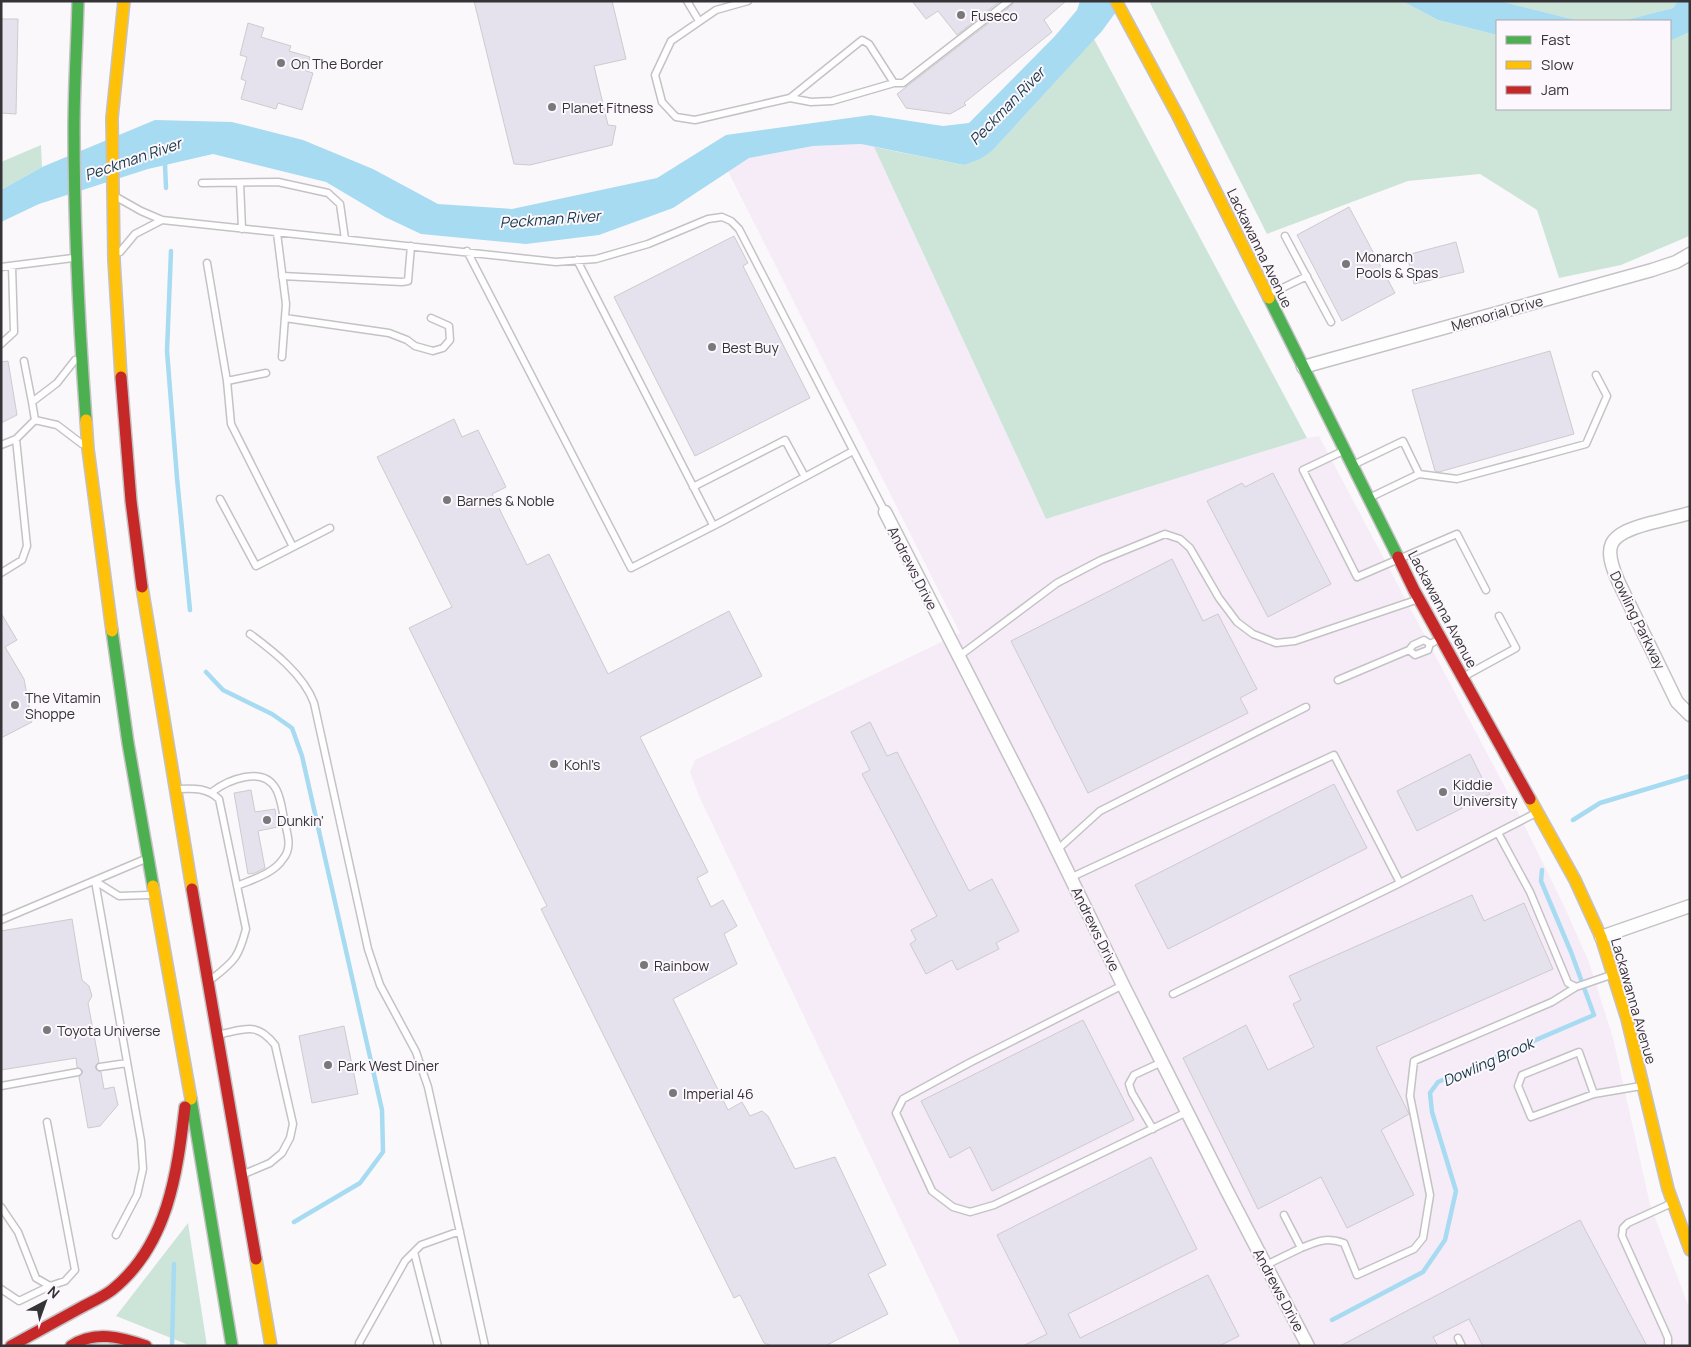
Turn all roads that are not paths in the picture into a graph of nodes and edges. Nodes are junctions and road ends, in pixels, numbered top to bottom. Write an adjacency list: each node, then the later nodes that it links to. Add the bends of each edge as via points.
1 (78, 1): 21 (main road, via 74,129)
2 (124, 1): 12 (main road, via 112,118)
3 (687, 1): 7 (lane)
4 (748, 1): 7 (lane, via 716,10)
5 (1009, 1): 8 (lane, via 903,83)
6 (1119, 6): 29 (main road, Lackawanna Avenue, via 1178,116)
7 (699, 21): 9 (lane, via 671,41 655,75 662,102 676,117 694,120)
8 (894, 82): 9 (lane, via 832,101); 9 (lane, via 869,44 862,40)
9 (790, 98)
10 (240, 182): 11 (lane); 14 (lane); 17 (lane, via 278,182 328,193 340,204)
11 (202, 183)
12 (112, 194): 13 (lane); 22 (main road)
13 (162, 220): 14 (lane); 22 (lane, via 135,234)
14 (242, 229): 15 (lane)
15 (277, 233): 17 (lane); 27 (lane)
16 (1285, 236): 28 (lane)
17 (345, 240): 18 (lane)
18 (411, 246): 19 (lane); 27 (lane, via 408,280 402,282)
19 (467, 251): 23 (lane, via 556,262); 56 (lane, via 631,568)
20 (1690, 254): 37 (street, Memorial Drive, via 1652,270)
21 (77, 258): 25 (lane); 34 (main road)
22 (114, 260): 72 (main road, via 121,382 137,550)
23 (576, 260): 47 (lane, via 596,259 648,244 708,219 722,217 732,221); 51 (lane)
24 (207, 263): 40 (lane)
25 (12, 266): 26 (lane); 33 (lane, via 14,332)
26 (1, 267)
27 (282, 276): 30 (lane)
28 (1306, 276): 29 (lane); 32 (lane)
29 (1267, 296): 37 (main road, Lackawanna Avenue)
30 (285, 318): 31 (lane, via 389,333 433,351 443,348 450,340 449,326); 35 (lane)
31 (431, 318)
32 (1331, 322)
33 (1, 344)
34 (81, 352): 41 (lane, via 56,383); 45 (main road)
35 (282, 357)
36 (24, 361): 41 (lane)
37 (1303, 368): 46 (main road, Lackawanna Avenue)
38 (266, 373): 40 (lane)
39 (1596, 375): 49 (lane, via 1607,396 1586,444 1457,479)
40 (227, 381): 58 (lane, via 232,424)
41 (32, 402): 42 (lane)
42 (35, 420): 43 (lane); 45 (lane, via 57,425)
43 (16, 439): 44 (lane); 60 (lane, via 27,546 22,560)
44 (1, 445)
45 (88, 449): 77 (main road, via 128,743)
46 (1344, 450): 48 (main road, Lackawanna Avenue); 59 (lane, via 1303,470 1357,577)
47 (853, 451): 50 (lane); 54 (lane)
48 (1352, 466): 49 (lane, via 1403,441); 52 (main road, Lackawanna Avenue)
49 (1418, 474): 52 (lane)
50 (805, 477): 51 (lane, via 785,440); 56 (lane)
51 (693, 487): 56 (lane)
52 (1368, 498): 59 (main road, Lackawanna Avenue)
53 (220, 499): 58 (lane, via 256,566)
54 (884, 512): 67 (street, Andrews Drive)
55 (1690, 513): 71 (street, Dowling Parkway, via 1618,535 1609,555 1611,566 1673,693 1682,709)
56 (713, 525)
57 (330, 528): 58 (lane)
58 (292, 547)
59 (1399, 560): 61 (lane, via 1457,534); 62 (main road, Lackawanna Avenue)
60 (1, 573)
61 (1486, 590)
62 (1418, 599): 65 (main road, Lackawanna Avenue); 67 (lane, via 1296,641 1276,644 1253,634 1237,622 1190,548 1180,539 1165,534 1101,560 1057,583)
63 (1499, 616): 68 (lane, via 1516,648)
64 (250, 634): 107 (lane, via 275,652 311,695 368,949 380,985 416,1052 428,1087)
65 (1436, 641): 66 (lane, via 1424,640); 66 (lane, via 1428,650 1415,655); 68 (main road, Lackawanna Avenue)
66 (1409, 650): 69 (lane)
67 (958, 657): 76 (street, Andrews Drive)
68 (1462, 678): 74 (main road, Lackawanna Avenue)
69 (1338, 680)
70 (1306, 707): 76 (lane, via 1100,811)
71 (1690, 715)
72 (176, 790): 73 (lane, via 198,788); 87 (main road)
73 (212, 792): 81 (lane, via 220,799); 81 (lane, via 230,781 260,777 269,781 279,796 288,851 276,867)
74 (1537, 813): 75 (lane); 85 (main road, Lackawanna Avenue, via 1575,880)
75 (1498, 833): 80 (lane); 89 (lane, via 1530,892 1568,983)
76 (1057, 850): 78 (street, Andrews Drive)
77 (149, 857): 79 (lane); 82 (main road)
78 (1072, 878): 80 (lane, via 1334,755); 88 (street, Andrews Drive)
79 (95, 881): 82 (lane, via 119,896); 84 (lane); 93 (lane)
80 (1400, 883): 90 (lane)
81 (238, 886): 87 (lane, via 246,929 242,944 232,962)
82 (155, 895): 96 (main road)
83 (1690, 906): 85 (street)
84 (1, 920)
85 (1600, 937): 86 (main road, Lackawanna Avenue)
86 (1612, 975): 89 (lane); 97 (main road, Lackawanna Avenue, via 1627,1019)
87 (208, 981): 91 (main road)
88 (1123, 985): 92 (street, Andrews Drive); 102 (lane, via 903,1099 896,1113 932,1192 953,1207 970,1212 994,1205)
89 (1576, 987): 109 (lane, via 1552,1002 1414,1061 1410,1096 1430,1194 1423,1238 1414,1249 1357,1275 1344,1243 1320,1240)
90 (1173, 994)
91 (217, 1035): 103 (main road); 103 (lane, via 247,1028 268,1035 275,1044 293,1124 282,1153 270,1163)
92 (1162, 1062): 100 (street, Andrews Drive); 102 (lane, via 1134,1075 1128,1084)
93 (127, 1063): 94 (lane); 108 (lane, via 143,1169 136,1195)
94 (100, 1067)
95 (78, 1072): 98 (lane)
96 (188, 1080): 117 (main road, via 171,1195 157,1231 139,1263 111,1291); 119 (main road)
97 (1642, 1085): 99 (lane); 104 (main road, Lackawanna Avenue)
98 (1, 1086)
99 (1594, 1094): 99 (lane, via 1531,1117 1518,1086 1522,1075 1578,1052)
100 (1187, 1112): 102 (lane); 112 (street, Andrews Drive)
101 (47, 1122): 113 (lane, via 75,1270 65,1281)
102 (1153, 1129)
103 (241, 1176): 120 (main road)
104 (1673, 1202): 110 (main road, Lackawanna Avenue, via 1681,1217); 126 (lane, via 1628,1223 1622,1236 1668,1338)
105 (1, 1207): 113 (lane, via 18,1232 36,1278)
106 (1284, 1214): 109 (lane)
107 (460, 1231): 111 (lane, via 421,1245); 123 (lane)
108 (116, 1235)
109 (1301, 1248): 112 (lane)
110 (1690, 1250)
111 (414, 1252): 121 (lane, via 405,1260); 122 (lane)
112 (1266, 1265): 124 (street, Andrews Drive)
113 (50, 1286): 114 (lane, via 19,1301)
114 (1, 1289)
115 (1458, 1338): 125 (lane)
116 (72, 1344): 118 (main road, via 102,1336)
117 (12, 1346)
118 (146, 1346)
119 (232, 1346)
120 (271, 1346)
121 (360, 1346)
122 (438, 1346)
123 (485, 1346)
124 (1308, 1346)
125 (1462, 1346)
126 (1668, 1346)

